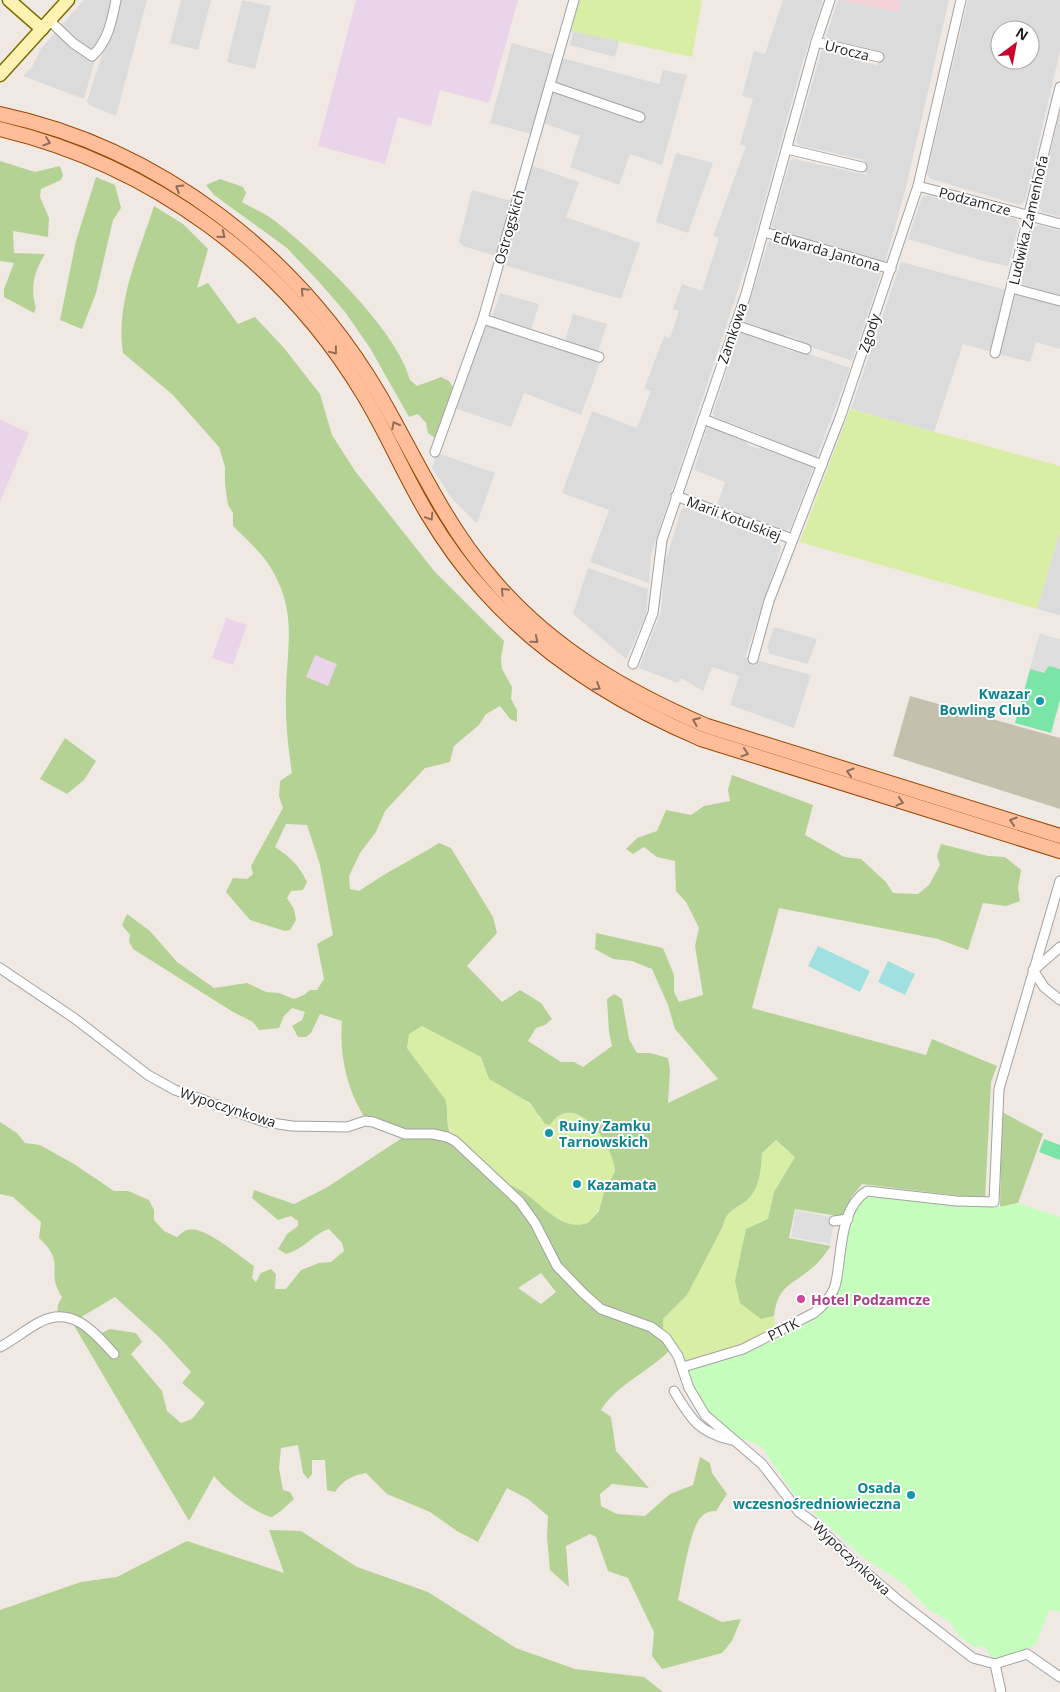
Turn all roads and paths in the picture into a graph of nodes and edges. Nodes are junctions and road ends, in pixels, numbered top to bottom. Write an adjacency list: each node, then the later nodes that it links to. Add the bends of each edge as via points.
1 (9, 0): 7 (main road)
2 (68, 0): 7 (main road)
3 (116, 0): 7 (street, via 106,39 92,56)
4 (574, 0): 11 (street, Ostrogskich)
5 (830, 0): 8 (street, Zamkowa)
6 (961, 0): 18 (street, Zgody)
7 (46, 25): 10 (main road)
8 (816, 42): 9 (street, Urocza); 16 (street, Zamkowa)
9 (879, 57)
10 (0, 76)
11 (551, 86): 14 (street); 25 (street, Ostrogskich)
12 (1060, 87): 19 (street, Ludwika Zamenhofa)
13 (2, 114): 37 (main road, one-way to 13, via 707,726 656,704 594,668 523,611 475,558 443,513 352,352 312,300 268,254 196,199 117,154 54,128)
14 (640, 117)
15 (0, 129): 38 (main road, one-way to 38, via 62,147 124,172 215,229 278,283 340,358 367,401 427,514 465,568 515,623 588,681 662,722 701,739)
16 (787, 149): 17 (street); 21 (street, Zamkowa)
17 (862, 167)
18 (918, 186): 19 (street, Podzamcze); 22 (street, Zgody)
19 (1030, 216): 20 (street, Podzamcze); 23 (street, Ludwika Zamenhofa)
20 (1060, 224)
21 (764, 232): 22 (street, Edwarda Jantona); 26 (street, Zamkowa)
22 (890, 269): 32 (street, Zgody)
23 (1012, 288): 24 (street); 28 (street, Ludwika Zamenhofa)
24 (1060, 301)
25 (483, 319): 29 (street); 31 (street, Ostrogskich)
26 (735, 325): 27 (street); 30 (street, Zamkowa)
27 (806, 349)
28 (995, 353)
29 (598, 357)
30 (703, 419): 32 (street); 33 (street, Zamkowa)
31 (436, 452)
32 (822, 465): 34 (street, Zgody)
33 (676, 496): 34 (street, Marii Kotulskiej); 36 (street, Zamkowa, via 662,540 653,613)
34 (792, 539): 35 (street, Zgody, via 769,601)
35 (753, 659)
36 (633, 664)
37 (1060, 836)
38 (1060, 851)
39 (1060, 881): 42 (street)
40 (1060, 947): 42 (street)
41 (0, 968): 48 (street, Wypoczynkowa, via 74,1018 148,1075 175,1090 265,1122 347,1127 365,1121 405,1134 447,1137 465,1149 520,1202 557,1266 583,1293 600,1309 659,1332 672,1346)
42 (1034, 970): 43 (street, via 1044,987); 44 (street, PTTK, via 1000,1089 994,1202 873,1191 860,1197)
43 (1060, 1000)
44 (848, 1219): 45 (street); 48 (street, PTTK, via 840,1247 836,1283 822,1306 743,1349)
45 (834, 1221)
46 (0, 1347): 47 (street, via 39,1322 66,1315 95,1334)
47 (114, 1354)
48 (683, 1367): 50 (street, Wypoczynkowa, via 689,1388 706,1415)
49 (674, 1391): 50 (street, via 688,1415 710,1435)
50 (734, 1441): 51 (street, Wypoczynkowa, via 762,1464 799,1512 871,1578 973,1658)
51 (995, 1664): 52 (street, via 1027,1654); 53 (street)
52 (1060, 1677)
53 (1001, 1692)

